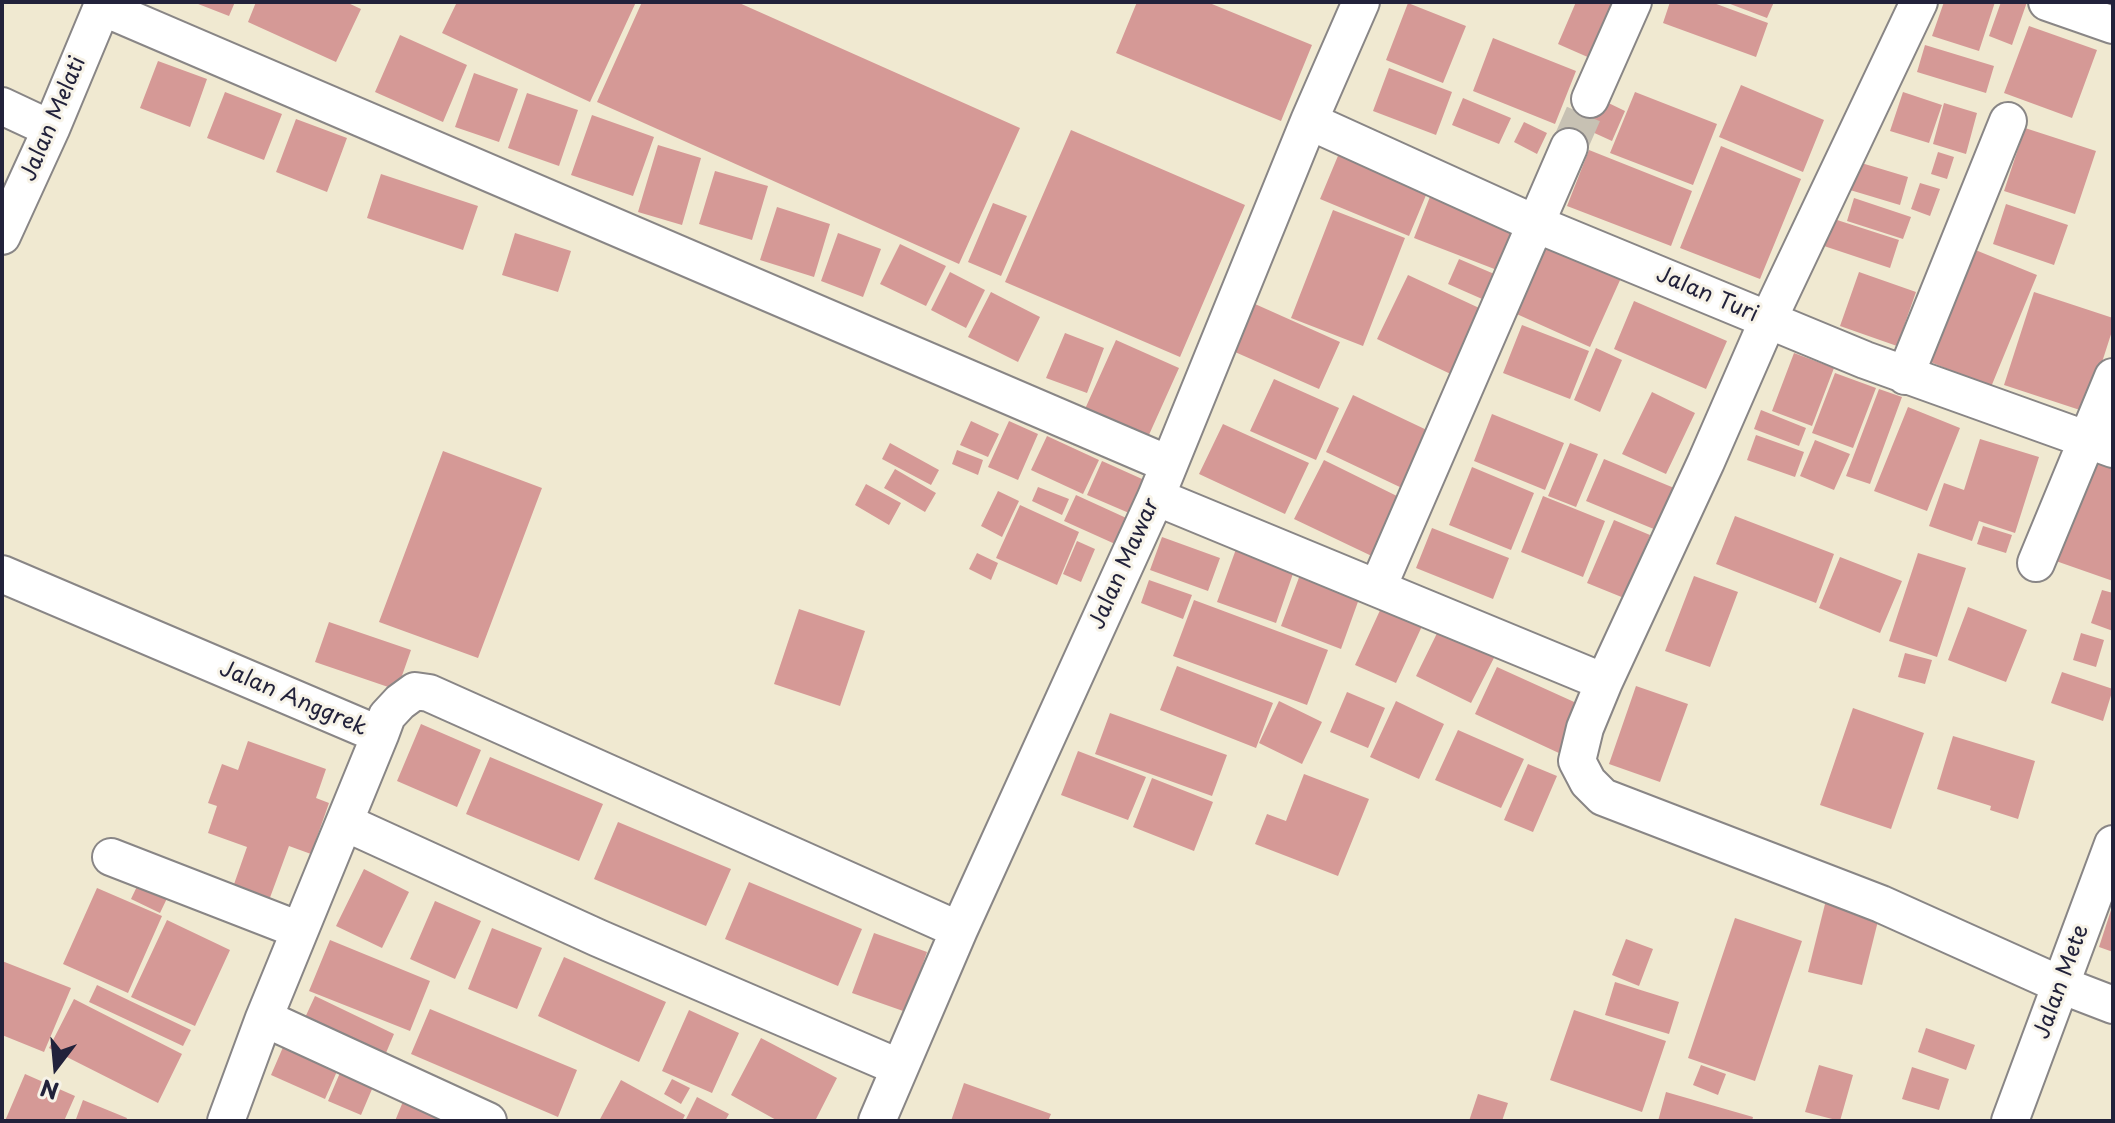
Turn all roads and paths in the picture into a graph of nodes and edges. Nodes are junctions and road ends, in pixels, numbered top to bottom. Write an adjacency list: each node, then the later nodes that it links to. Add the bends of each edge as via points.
1 (1361, 2): 9 (street, Jalan Mawar)
2 (1633, 2): 7 (street)
3 (1919, 2): 15 (street)
4 (2047, 2): 6 (street)
5 (103, 5): 11 (street, Jalan Melati); 19 (street)
6 (2113, 25)
7 (1590, 99)
8 (2, 106): 11 (street)
9 (1309, 121): 13 (street, Jalan Turi); 19 (street, Jalan Mawar)
10 (2008, 121): 16 (street)
11 (51, 129): 14 (street, Jalan Melati)
12 (1569, 147): 13 (street)
13 (1536, 224): 15 (street, Jalan Turi); 22 (street)
14 (2, 236)
15 (1768, 320): 16 (street, Jalan Turi); 23 (street)
16 (1905, 376): 18 (street, Jalan Turi)
17 (2113, 377): 18 (street)
18 (2100, 444): 20 (street)
19 (1162, 481): 22 (street); 29 (street, Jalan Mawar)
20 (2036, 563)
21 (2, 574): 24 (street, Jalan Anggrek)
22 (1378, 587): 23 (street)
23 (1604, 682): 30 (street, via 1577,761 1603,797 1881,904)
24 (380, 735): 25 (street, Jalan Anggrek); 29 (street, via 400,702 415,691 429,693)
25 (346, 823): 28 (street, Jalan Anggrek); 33 (street)
26 (2113, 844): 30 (street, Jalan Mete)
27 (111, 857): 28 (street)
28 (299, 930): 32 (street, Jalan Anggrek)
29 (959, 930): 33 (street, Jalan Mawar)
30 (2061, 985): 31 (street); 37 (street, Jalan Mete)
31 (2113, 1005)
32 (264, 1018): 34 (street, Jalan Anggrek); 35 (street)
33 (898, 1067): 36 (street, Jalan Mawar)
34 (226, 1121)
35 (488, 1121)
36 (877, 1121)
37 (2010, 1121)

